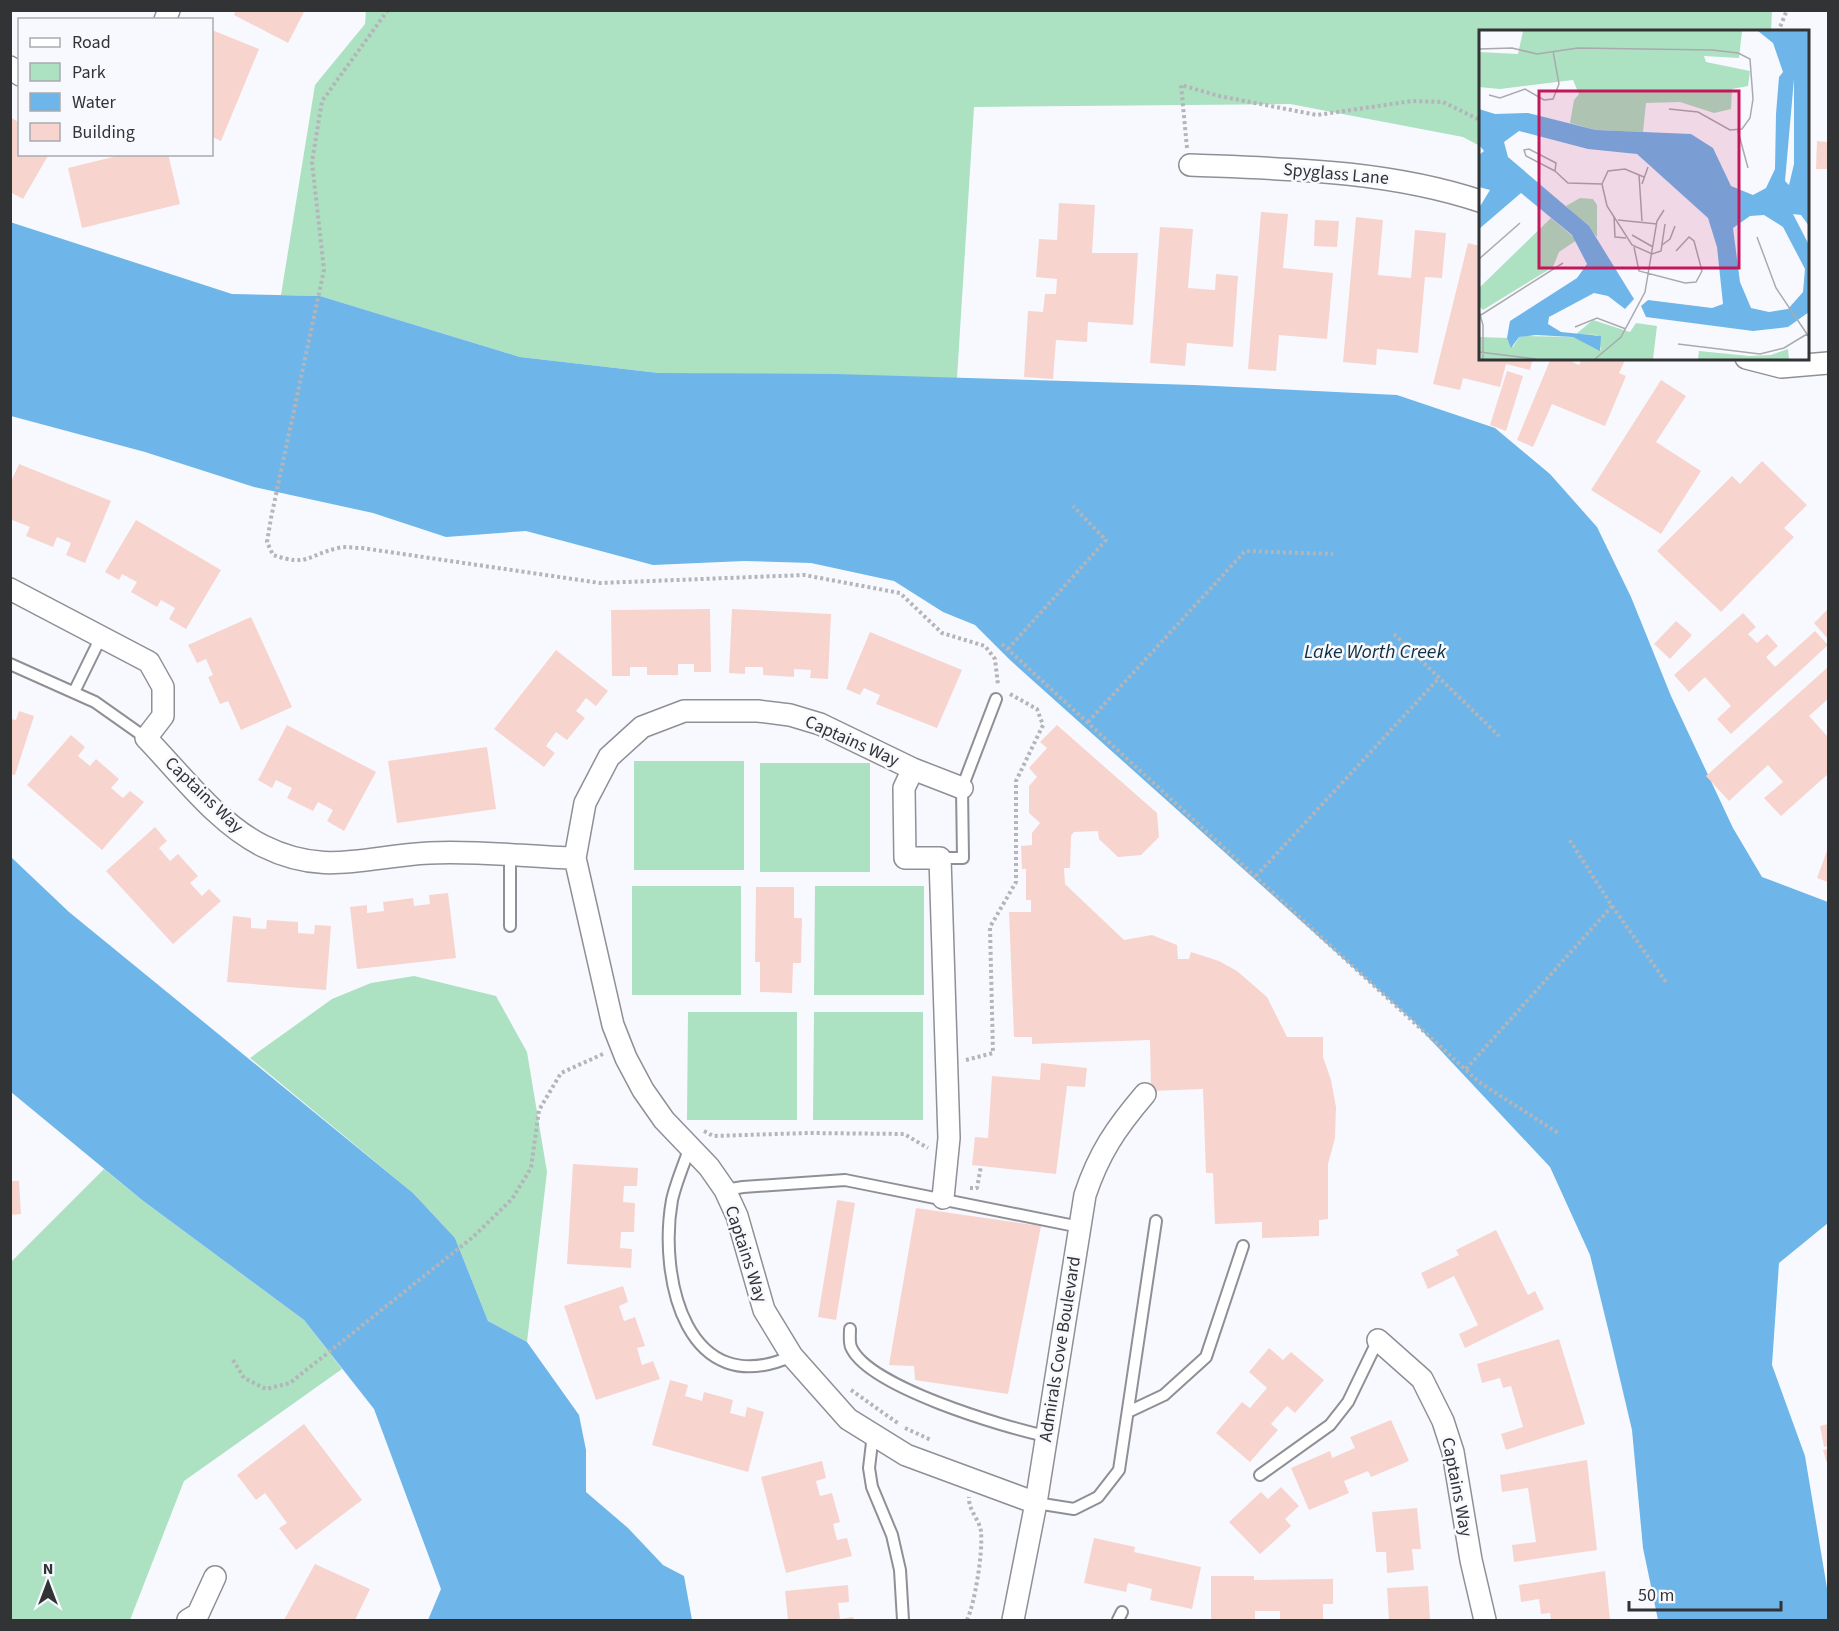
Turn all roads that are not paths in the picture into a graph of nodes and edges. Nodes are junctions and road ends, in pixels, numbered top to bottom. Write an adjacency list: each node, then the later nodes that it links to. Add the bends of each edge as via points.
1 (1190, 165): 2 (street, Spyglass Lane, via 1341,172 1401,180)
2 (1479, 201)
3 (1754, 360): 4 (street, via 1781,367)
4 (1828, 363)
5 (10, 589): 6 (street)
6 (101, 637): 8 (lane); 10 (street, via 149,662 163,687 162,716)
7 (10, 664): 8 (lane)
8 (75, 692): 10 (lane)
9 (996, 699): 12 (lane)
10 (146, 738): 13 (street, Captains Way, via 239,831 288,856 344,864 429,852)
11 (913, 769): 12 (street, Captains Way); 14 (street, Captains Way, via 820,724 790,715 698,710 676,713 642,728 609,757 585,803); 15 (street, via 904,788 905,858)
12 (962, 788): 15 (lane, via 963,858)
13 (510, 856): 14 (street, Captains Way); 16 (lane)
14 (575, 858): 18 (street, Captains Way, via 613,1025 631,1068 664,1120)
15 (940, 858): 20 (street, via 947,1154)
16 (510, 926)
17 (1145, 1094): 22 (street, Admirals Cove Boulevard, via 1116,1128 1096,1162)
18 (690, 1147): 19 (street, Captains Way); 26 (lane, via 672,1199 670,1252 677,1303 694,1339 716,1358 743,1368 772,1365)
19 (725, 1190): 20 (lane, via 845,1180); 26 (street, Captains Way, via 737,1216 764,1310)
20 (943, 1198): 22 (lane)
21 (1156, 1221): 27 (lane)
22 (1080, 1227): 29 (street, Admirals Cove Boulevard)
23 (1243, 1246): 27 (lane, via 1206,1358 1164,1395)
24 (850, 1329): 29 (lane, via 850,1345 858,1358 878,1374 936,1402 1006,1427)
25 (1378, 1340): 30 (lane, via 1348,1402 1330,1425); 36 (street, Captains Way, via 1422,1379 1443,1421 1453,1452)
26 (792, 1356): 28 (street, Captains Way, via 848,1419)
27 (1128, 1412): 31 (lane, via 1119,1470 1098,1497 1074,1509)
28 (873, 1434): 31 (street, Captains Way, via 906,1455); 34 (lane, via 869,1468 872,1487 892,1535 900,1570)
29 (1046, 1436): 31 (street, Admirals Cove Boulevard)
30 (1260, 1475)
31 (1036, 1503): 35 (street, Admirals Cove Boulevard)
32 (215, 1577): 33 (street, via 198,1614)
33 (188, 1620)
34 (903, 1620)
35 (1013, 1620)
36 (1485, 1620)

